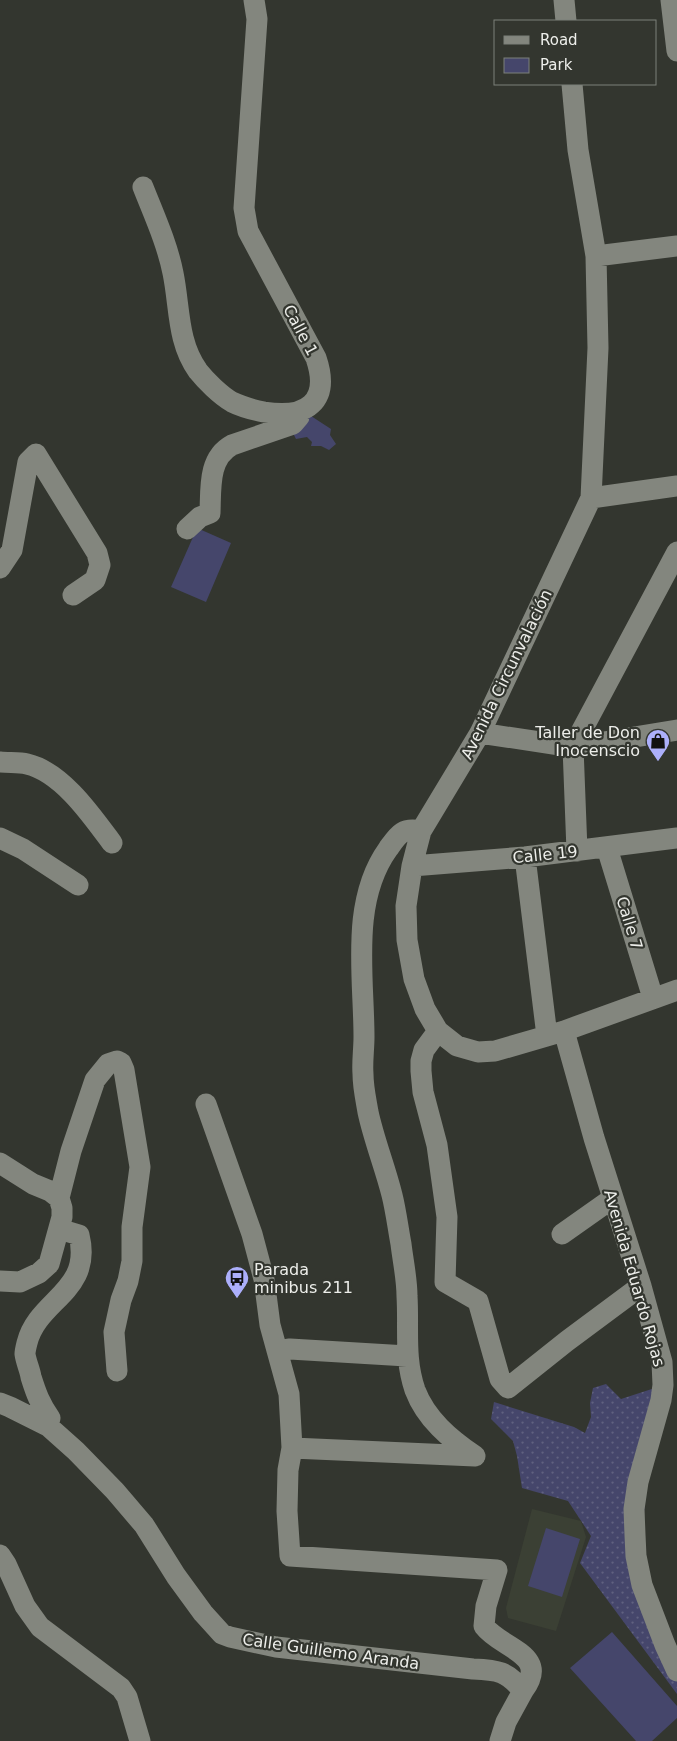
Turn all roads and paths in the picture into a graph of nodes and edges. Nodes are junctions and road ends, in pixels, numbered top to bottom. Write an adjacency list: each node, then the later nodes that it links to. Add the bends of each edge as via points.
1 (254, 0): 10 (street, Calle 1, via 257,19 244,208 248,231 320,370 317,398)
2 (564, 0): 4 (street)
3 (671, 0): 5 (street)
4 (566, 20)
5 (677, 51)
6 (572, 85): 9 (street, Avenida Circunvalación, via 578,150)
7 (143, 187): 10 (street, via 173,273 186,352 199,372 231,402 270,412)
8 (677, 246): 9 (street)
9 (596, 256): 12 (street, Avenida Circunvalación, via 598,348)
10 (299, 412): 13 (street, Calle 1, via 298,420 293,424 224,449 211,475 210,513)
11 (677, 486): 12 (street)
12 (591, 498): 18 (street, Avenida Circunvalación)
13 (187, 529)
14 (677, 552): 19 (street)
15 (0, 568): 16 (street, via 12,550 28,462 36,454 92,545 100,565 95,580)
16 (72, 595)
17 (677, 730): 19 (street)
18 (480, 733): 19 (street); 21 (street, Avenida Circunvalación)
19 (573, 747): 26 (street)
20 (0, 762): 24 (street, via 28,764 61,783 84,804)
21 (421, 831): 28 (street, Avenida Circunvalación); 43 (street, via 411,829 398,835 383,857 368,892 363,924 363,1075 368,1113 392,1197 401,1245 407,1295)
22 (0, 838): 29 (street)
23 (677, 838): 25 (street, Calle 19)
24 (112, 843)
25 (607, 848): 26 (street, Calle 19); 31 (street, Calle 7)
26 (577, 851): 27 (street, Calle 19)
27 (525, 857): 28 (street, Calle 19); 33 (street, Avenida Eduardo Rojas)
28 (412, 866): 32 (street, Avenida Circunvalación, via 406,906 407,940 414,979 425,1009)
29 (78, 885)
30 (677, 990): 31 (street, Avenida Circunvalación)
31 (654, 998): 33 (street, Avenida Circunvalación)
32 (438, 1031): 33 (street, Avenida Circunvalación, via 457,1046 478,1052 494,1051); 41 (street, via 424,1050 421,1071 437,1145 447,1217 445,1282 478,1300 500,1379 508,1388)
33 (555, 1033): 37 (street, Avenida Eduardo Rojas)
34 (206, 1104): 42 (street, via 252,1234)
35 (0, 1163): 36 (street)
36 (59, 1198): 38 (street, via 62,1208); 44 (street, via 94,1080 108,1064 121,1063 140,1167 132,1227 132,1261 114,1332)
37 (613, 1198): 39 (street); 41 (street, Avenida Eduardo Rojas)
38 (59, 1229): 40 (street, via 49,1264 39,1273 20,1282); 46 (street, via 79,1235 78,1271 64,1293 37,1321 25,1353 36,1395 50,1418)
39 (562, 1234)
40 (0, 1281)
41 (641, 1286): 49 (street, Avenida Eduardo Rojas, via 662,1362 663,1385 638,1482 634,1509 636,1556 642,1585)
42 (277, 1351): 43 (street); 47 (street, via 289,1394)
43 (407, 1356): 47 (street, via 415,1390 426,1412 457,1444 475,1456)
44 (117, 1371)
45 (0, 1404): 46 (street, Calle Guillemo Aranda)
46 (48, 1426): 50 (street, Calle Guillemo Aranda, via 115,1491 144,1525 203,1613 222,1634 276,1647 494,1670 504,1673)
47 (292, 1448): 50 (street, via 287,1511 290,1556 497,1570 486,1606 484,1626 529,1660 532,1673)
48 (0, 1556): 51 (street, via 40,1627 121,1688)
49 (677, 1671)
50 (523, 1691): 52 (street)
51 (140, 1741)
52 (500, 1741)

